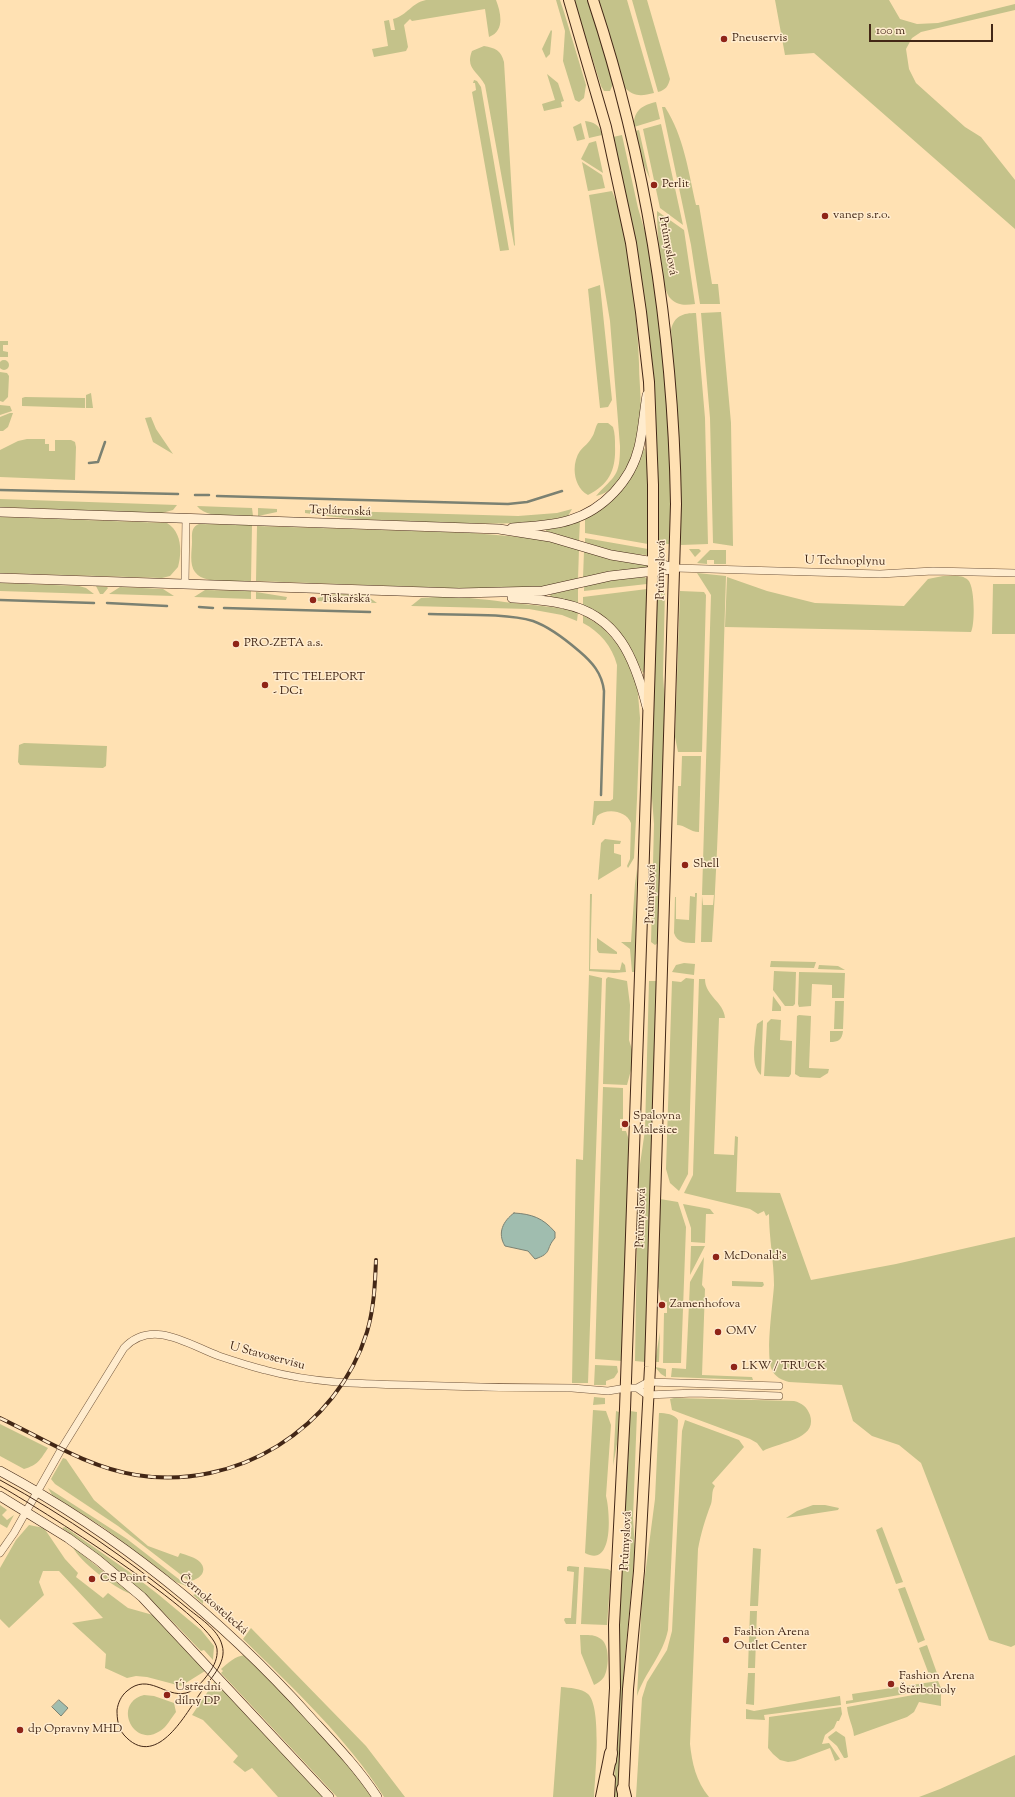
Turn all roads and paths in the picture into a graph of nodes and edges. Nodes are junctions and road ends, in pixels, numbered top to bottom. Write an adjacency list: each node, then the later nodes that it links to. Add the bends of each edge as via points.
1 (569, 0): 3 (main road, Průmyslová, via 599,99 624,205 638,289)
2 (593, 0): 8 (main road, Průmyslová, via 630,130 643,187 661,294 674,425)
3 (649, 382): 6 (street, via 637,453 628,474 611,495 590,511 571,520); 7 (main road, Průmyslová)
4 (0, 512): 5 (street, Teplárenská)
5 (186, 518): 6 (street, Teplárenská); 11 (street)
6 (499, 529): 7 (street, Teplárenská, via 550,537)
7 (653, 567): 8 (street, Teplárenská); 12 (street, via 543,591); 13 (main road, Průmyslová)
8 (675, 568): 9 (street, U Technoplynu, via 880,574 933,571); 14 (main road, Průmyslová)
9 (1015, 573)
10 (0, 578): 11 (street)
11 (185, 584): 12 (street)
12 (458, 593): 13 (street, via 564,604 597,618 617,636 633,662)
13 (648, 712): 16 (main road, Průmyslová)
14 (648, 1382): 15 (street); 17 (street); 18 (main road, Průmyslová)
15 (779, 1386)
16 (626, 1388): 17 (street, U Stavoservisu); 21 (street, U Stavoservisu, via 581,1390 343,1383 258,1368 218,1356 169,1335 143,1335 124,1348); 25 (main road, Průmyslová, via 614,1625)
17 (637, 1388): 18 (street)
18 (647, 1394): 19 (street); 26 (main road, Průmyslová, via 639,1571 627,1696)
19 (779, 1396)
20 (0, 1471): 21 (street, Černokostelecká)
21 (36, 1492): 23 (street, U Stavoservisu); 28 (street, Černokostelecká, via 138,1559 230,1635 286,1690 357,1770)
22 (0, 1496): 23 (street)
23 (26, 1511): 24 (street, U Stavoservisu); 27 (street, via 86,1550 142,1597)
24 (0, 1554)
25 (612, 1753): 29 (highway); 30 (main road, Průmyslová)
26 (623, 1794)
27 (329, 1797)
28 (377, 1797)
29 (602, 1797)
30 (609, 1797)

